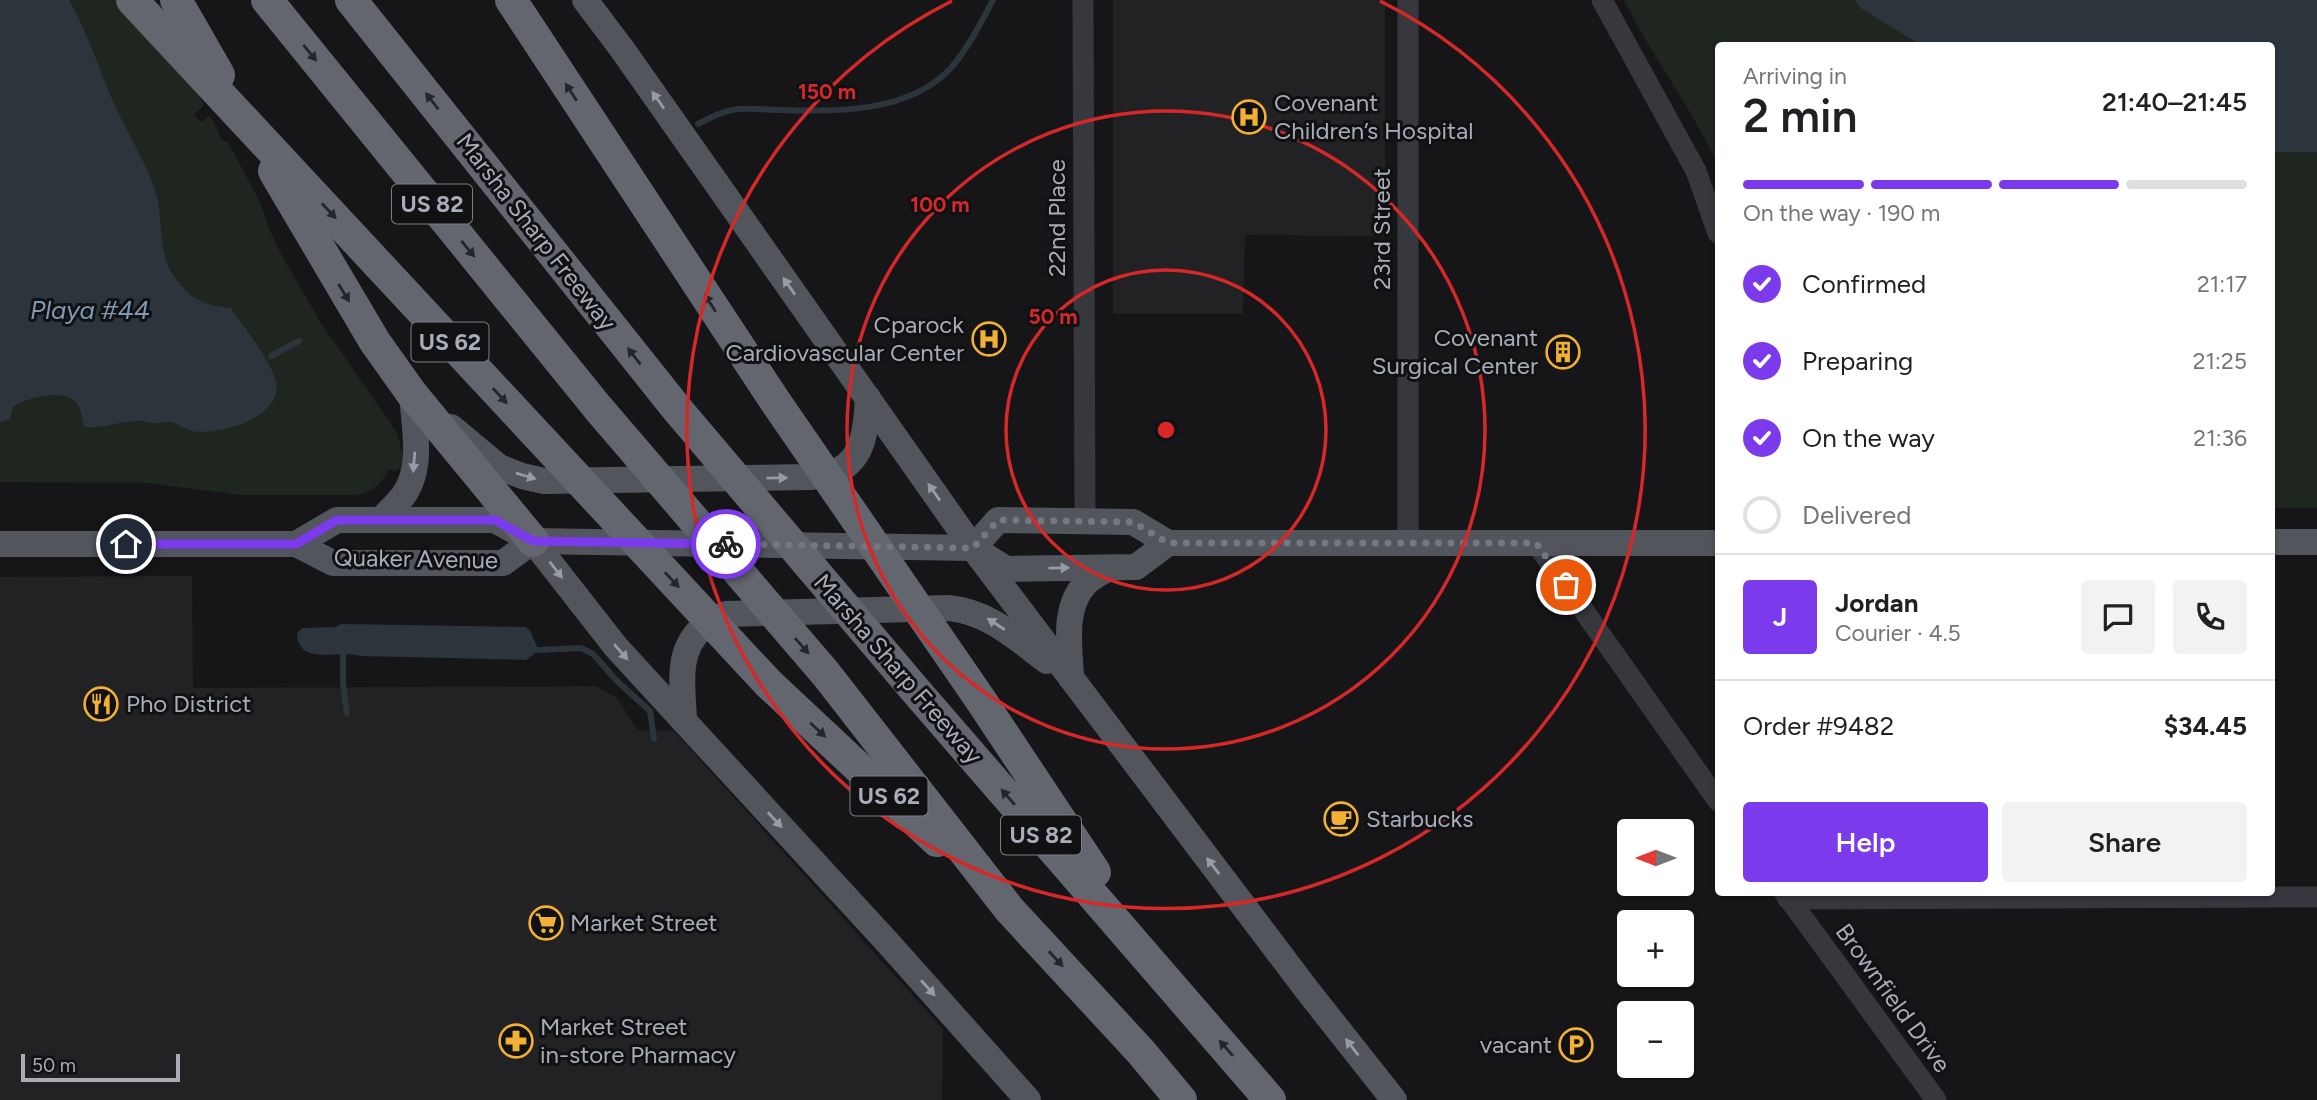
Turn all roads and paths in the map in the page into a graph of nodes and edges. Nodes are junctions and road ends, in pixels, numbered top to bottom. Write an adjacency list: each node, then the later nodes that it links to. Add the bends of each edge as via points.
1 (132, 0): 31 (highway, US 62, one-way to 31, via 769,684)
2 (176, 0): 11 (highway, one-way to 11, via 339,284)
3 (267, 0): 31 (highway, US 82, one-way to 31, via 598,408 826,674)
4 (351, 0): 32 (highway, Marsha Sharp Freeway / US 82, one-way to 4, via 677,409)
5 (511, 0): 32 (highway, one-way to 5)
6 (584, 0): 12 (main road, one-way to 6)
7 (1083, 0): 14 (street, 22nd Place)
8 (1408, 0): 19 (street, 23rd Street)
9 (1602, 0): 10 (street, via 1696,172)
10 (1715, 225)
11 (412, 394): 12 (main road, one-way to 12, via 499,467 544,481 811,477 840,470 854,456 865,434); 13 (main road, one-way to 13, via 413,476 404,495); 15 (highway)
12 (868, 398): 24 (main road, one-way to 12)
13 (381, 520): 15 (main road, Quaker Avenue, via 495,520); 23 (main road, Quaker Avenue, via 337,520)
14 (1085, 520): 18 (main road, via 1133,522); 24 (main road, via 998,520)
15 (533, 541): 23 (main road, Quaker Avenue, via 503,563 333,563); 24 (main road, Quaker Avenue); 27 (main road, one-way to 27, via 616,647)
16 (2317, 541): 17 (main road)
17 (2275, 542)
18 (1168, 543): 19 (main road); 25 (main road, via 1136,567)
19 (1408, 543): 20 (main road)
20 (1536, 543): 21 (main road); 28 (street)
21 (1715, 543)
22 (0, 544): 23 (main road, Quaker Avenue)
23 (296, 544)
24 (973, 548): 25 (main road, one-way to 25, via 1006,569); 26 (main road)
25 (1109, 568): 26 (main road, via 1086,583 1073,605 1069,620)
26 (1072, 678): 27 (main road, one-way to 27, via 991,620 967,610 726,614 703,626 688,646 682,663); 36 (main road, one-way to 26)
27 (684, 721): 33 (main road, one-way to 33)
28 (1715, 797)
29 (1786, 896): 30 (street); 37 (street, Brownfield Drive)
30 (2317, 897)
31 (1010, 909): 34 (highway, US 62, one-way to 34)
32 (1165, 979): 35 (highway, Marsha Sharp Freeway, one-way to 32)
33 (1028, 1100)
34 (1181, 1100)
35 (1270, 1100)
36 (1394, 1100)
37 (1936, 1100)

